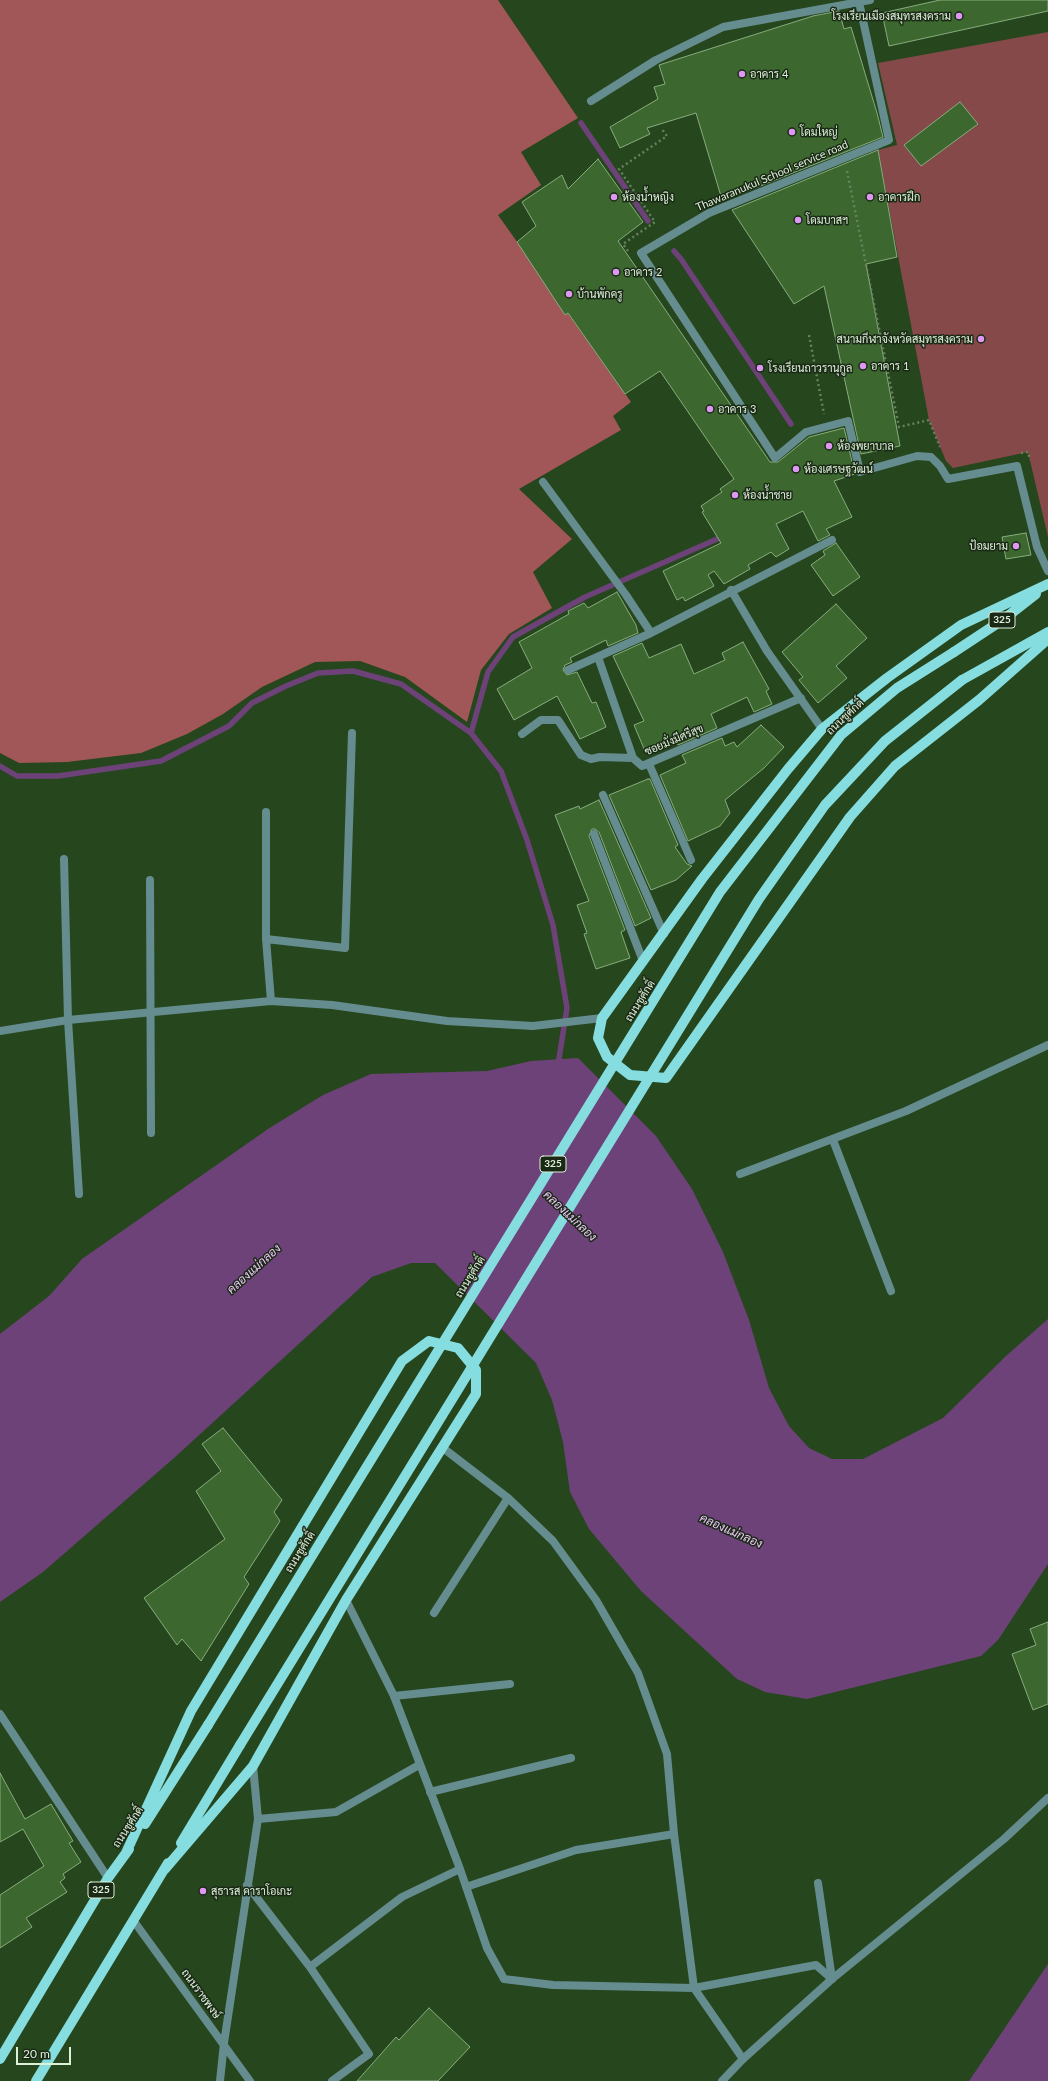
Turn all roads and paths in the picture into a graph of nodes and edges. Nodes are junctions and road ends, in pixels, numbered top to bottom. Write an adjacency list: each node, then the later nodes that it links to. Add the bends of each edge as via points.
1 (870, 0): 2 (street)
2 (859, 2): 3 (street, via 723,27 656,60); 5 (street, Thawaranukul School service road, via 889,140)
3 (591, 101)
4 (661, 128): 6 (path, via 667,136 619,169 655,222 623,244)
5 (845, 158): 8 (street, Thawaranukul School service road, via 709,213 640,253 775,458 806,432); 9 (path, via 899,427 929,420)
6 (631, 256)
7 (809, 335): 8 (path)
8 (826, 426): 14 (street, Thawaranukul School service road, via 848,421 860,472 917,456 931,457 948,479 1017,466 1037,547)
9 (943, 454)
10 (1020, 454): 11 (path, via 1028,452)
11 (1032, 467)
12 (543, 482): 18 (street)
13 (832, 540): 16 (street)
14 (1048, 571)
15 (1048, 584): 23 (main road, via 961,625); 62 (main road, ถนนชูศักดิ์ / 325, bridge, via 1004,619 898,688 841,735 720,892 208,1725)
16 (731, 590): 18 (street); 22 (street, via 767,651)
17 (1048, 632): 63 (main road, bridge, via 962,680 885,741 825,805 759,899)
18 (651, 633): 20 (street)
19 (1048, 640): 39 (main road, via 980,700 895,766 850,817 666,1078 630,1075 607,1057 598,1038)
20 (598, 657): 21 (street); 26 (street, ซอยมั่งมีศรีสุข)
21 (568, 670)
22 (801, 698): 23 (street); 27 (street, ซอยมั่งมีศรีสุข)
23 (822, 729): 34 (main road, via 702,879)
24 (352, 733): 35 (street, via 345,948)
25 (522, 734): 26 (street, via 541,720 558,720 581,755 591,759)
26 (633, 758): 27 (street, ซอยมั่งมีศรีสุข, via 642,766)
27 (649, 764): 32 (street)
28 (603, 795): 34 (street)
29 (266, 812): 35 (street)
30 (594, 834): 36 (street)
31 (64, 859): 40 (street)
32 (691, 860)
33 (150, 880): 38 (street)
34 (664, 934): 36 (main road)
35 (266, 939): 37 (street)
36 (643, 961): 39 (main road)
37 (271, 1001): 38 (street); 39 (street, via 332,1005 446,1021 534,1026)
38 (150, 1013): 40 (street); 43 (street)
39 (602, 1018)
40 (68, 1020): 41 (street); 46 (street)
41 (0, 1031)
42 (1048, 1044): 44 (street, via 906,1111)
43 (151, 1133)
44 (833, 1140): 45 (street); 47 (street)
45 (740, 1174)
46 (79, 1194)
47 (891, 1291)
48 (443, 1448): 49 (street); 50 (main road); 62 (main road, via 476,1394 476,1370 458,1348 429,1341 402,1361 191,1711)
49 (508, 1498): 51 (street); 61 (street, via 553,1541 596,1600 638,1673 667,1754)
50 (346, 1600): 53 (street); 57 (main road)
51 (434, 1613)
52 (510, 1684): 53 (street)
53 (394, 1696): 56 (street)
54 (0, 1714): 65 (street)
55 (571, 1758): 58 (street)
56 (419, 1765): 58 (street); 60 (street, via 336,1812)
57 (253, 1766): 60 (street); 63 (main road)
58 (430, 1792): 64 (street)
59 (1048, 1798): 71 (street, via 1004,1839)
60 (258, 1819): 67 (street)
61 (674, 1834): 68 (street, via 576,1850); 72 (street)
62 (125, 1855): 65 (main road, ถนนชูศักดิ์ / 325)
63 (165, 1869): 69 (main road)
64 (460, 1870): 68 (street); 70 (street, via 402,1897)
65 (108, 1878): 74 (main road, ถนนชูศักดิ์ / 325)
66 (818, 1882): 71 (street)
67 (247, 1885): 70 (street); 73 (street)
68 (466, 1887): 72 (street, via 487,1948 504,1979 553,1985)
69 (133, 1920): 73 (street, ถนนราชพงษ์); 76 (main road)
70 (310, 1967): 79 (street, via 369,2054)
71 (832, 1979): 72 (street, via 816,1965); 75 (street)
72 (694, 1988): 75 (street)
73 (224, 2043): 77 (street); 78 (street, ถนนราชพงษ์)
74 (0, 2059)
75 (743, 2059): 80 (street)
76 (36, 2081)
77 (220, 2081)
78 (250, 2081)
79 (332, 2081)
80 (722, 2081)

